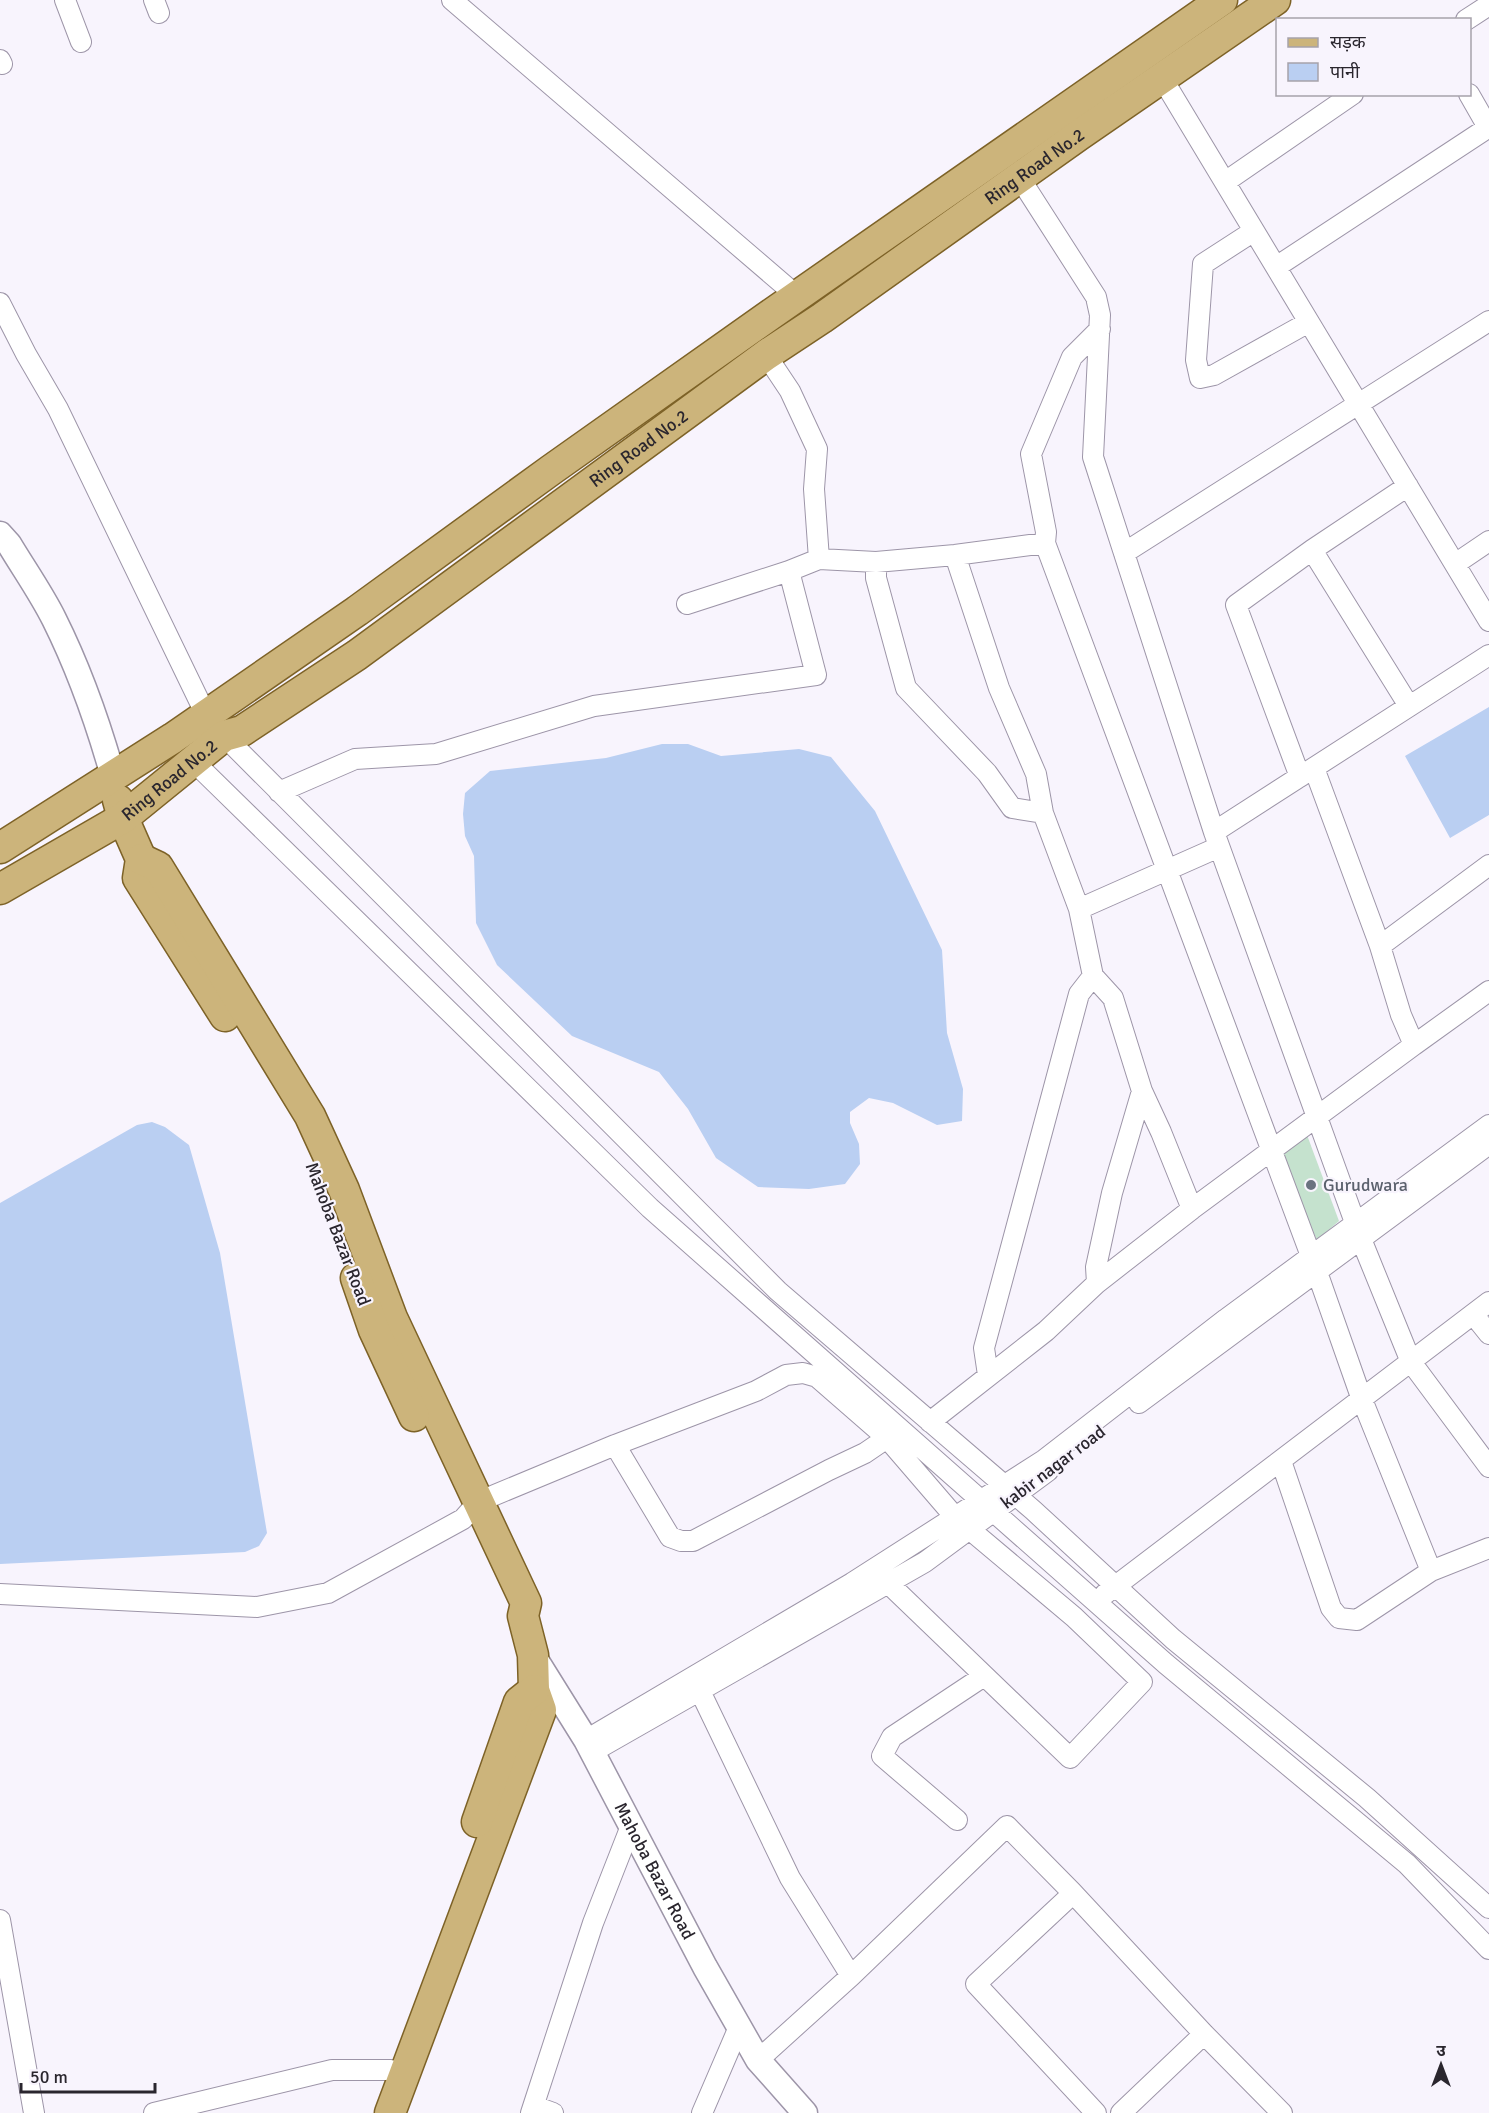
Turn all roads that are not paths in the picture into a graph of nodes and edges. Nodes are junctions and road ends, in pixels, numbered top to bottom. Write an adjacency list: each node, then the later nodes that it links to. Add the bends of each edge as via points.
1 (65, 0): 7 (street)
2 (452, 0): 16 (street)
3 (1222, 0): 16 (main road, Ring Road No.2)
4 (1275, 0): 8 (main road, Ring Road No.2)
5 (1489, 5): 6 (street)
6 (1469, 18)
7 (81, 42)
8 (1162, 78): 12 (main road, Ring Road No.2); 13 (street)
9 (1350, 96): 13 (street)
10 (1470, 96): 11 (street)
11 (1489, 128): 15 (street)
12 (1019, 177): 20 (street, via 1096,297); 21 (main road, Ring Road No.2)
13 (1225, 182): 14 (street)
14 (1254, 231): 15 (street); 19 (street, via 1203,264 1196,360 1200,378 1214,375)
15 (1276, 267): 19 (street)
16 (797, 296): 38 (main road, Ring Road No.2, via 357,611)
17 (0, 303): 38 (street, via 58,409)
18 (1489, 321): 22 (street)
19 (1309, 322): 22 (street)
20 (1100, 329): 26 (street, via 1072,357 1031,454); 28 (street, via 1093,457)
21 (766, 355): 30 (street, via 790,391 817,449 814,489); 38 (main road, Ring Road No.2, via 357,655 242,731)
22 (1358, 403): 23 (street); 28 (street)
23 (1408, 486): 27 (street); 32 (street)
24 (0, 534): 41 (street, via 54,618 78,671)
25 (1489, 541): 32 (street)
26 (1045, 543): 29 (street); 48 (street)
27 (1312, 550): 37 (street); 40 (street, via 1236,605)
28 (1124, 553): 45 (street)
29 (956, 555): 31 (street); 43 (street, via 999,688 1036,774)
30 (819, 559): 31 (street); 33 (street)
31 (876, 562): 43 (street, via 876,578 906,688 987,773 1012,808)
32 (1455, 564): 35 (street)
33 (789, 571): 34 (street); 42 (street, via 816,675 594,706 436,754 355,759)
34 (687, 604)
35 (1489, 621)
36 (1489, 655): 37 (street)
37 (1409, 706): 40 (street)
38 (215, 726): 39 (main road, Ring Road No.2); 41 (main road, Ring Road No.2); 42 (street)
39 (193, 761): 44 (main road, Ring Road No.2); 76 (street, via 650,1208)
40 (1307, 772): 45 (street); 51 (street)
41 (113, 776): 44 (main road, Mahoba Bazar Road); 46 (main road, Ring Road No.2)
42 (279, 792): 70 (street, via 778,1291)
43 (1043, 813): 50 (street)
44 (123, 818): 49 (main road, Ring Road No.2); 77 (main road, Mahoba Bazar Road, via 141,860 138,878 297,1131 322,1186 343,1215 374,1330)
45 (1217, 840): 48 (street); 56 (street)
46 (0, 848)
47 (1489, 865): 51 (street)
48 (1167, 871): 50 (street); 59 (street)
49 (0, 889)
50 (1079, 909): 52 (street)
51 (1380, 946): 54 (street)
52 (1093, 976): 55 (street, via 1113,998); 68 (street, via 1079,994 984,1348)
53 (1489, 992): 54 (street)
54 (1414, 1045): 56 (street)
55 (1142, 1091): 60 (street); 63 (street, via 1112,1192 1096,1267)
56 (1317, 1118): 59 (street); 61 (street)
57 (1489, 1125): 61 (street)
58 (1489, 1144): 61 (street, kabir nagar road)
59 (1270, 1151): 60 (street); 62 (street)
60 (1192, 1209): 63 (street)
61 (1358, 1232): 62 (street, kabir nagar road); 67 (street)
62 (1314, 1264): 69 (street); 75 (street, kabir nagar road)
63 (1097, 1283): 68 (street, via 1046,1330)
64 (1489, 1302): 65 (street)
65 (1473, 1314): 66 (street); 67 (street)
66 (1489, 1334)
67 (1411, 1362): 69 (street); 74 (street)
68 (988, 1375): 70 (street)
69 (1361, 1397): 73 (street); 80 (street)
70 (930, 1422): 75 (street)
71 (887, 1438): 72 (street, via 817,1377 803,1373 786,1375); 72 (street, via 693,1541 670,1537); 78 (street)
72 (615, 1444): 77 (street)
73 (1281, 1461): 80 (street, via 1331,1608 1339,1618 1357,1620); 82 (street)
74 (1489, 1467)
75 (1009, 1491): 76 (street, kabir nagar road); 82 (street)
76 (986, 1506): 78 (street, kabir nagar road); 84 (street)
77 (471, 1511): 83 (street, via 328,1593 257,1607); 86 (main road, Mahoba Bazar Road, via 510,1609 523,1616)
78 (962, 1522): 81 (street, kabir nagar road, via 925,1562); 85 (street); 90 (street, via 852,1583)
79 (1489, 1548): 80 (street)
80 (1431, 1571)
81 (888, 1583): 87 (street); 89 (street, kabir nagar road)
82 (1115, 1586): 84 (street); 94 (street, via 1173,1639 1367,1798)
83 (0, 1594)
84 (1095, 1601): 85 (street); 96 (street, via 1407,1864)
85 (1074, 1617): 87 (street, via 1142,1682 1070,1758)
86 (533, 1655): 88 (main road); 90 (street, Mahoba Bazar Road)
87 (984, 1676): 91 (street, via 892,1737 882,1756)
88 (534, 1690): 101 (main road, via 519,1702); 106 (main road, via 541,1710)
89 (700, 1691): 90 (street, kabir nagar road); 97 (street, via 790,1878)
90 (589, 1746): 92 (street, Mahoba Bazar Road)
91 (957, 1820)
92 (631, 1826): 98 (street, Mahoba Bazar Road); 102 (street, via 593,1923)
93 (1066, 1900): 110 (street, via 976,1984)
94 (1489, 1908)
95 (0, 1920): 103 (street)
96 (1489, 1948)
97 (851, 1976): 99 (street, via 1007,1826); 100 (street)
98 (739, 2027): 100 (street, Mahoba Bazar Road); 108 (street)
99 (1204, 2034): 111 (street); 112 (street)
100 (758, 2060): 109 (street, Mahoba Bazar Road)
101 (391, 2070): 104 (street, via 333,2070); 105 (main road)
102 (533, 2110): 107 (street)
103 (34, 2113)
104 (154, 2113)
105 (373, 2113)
106 (390, 2113)
107 (553, 2113)
108 (702, 2113)
109 (805, 2113)
110 (1096, 2113)
111 (1121, 2113)
112 (1282, 2113)

